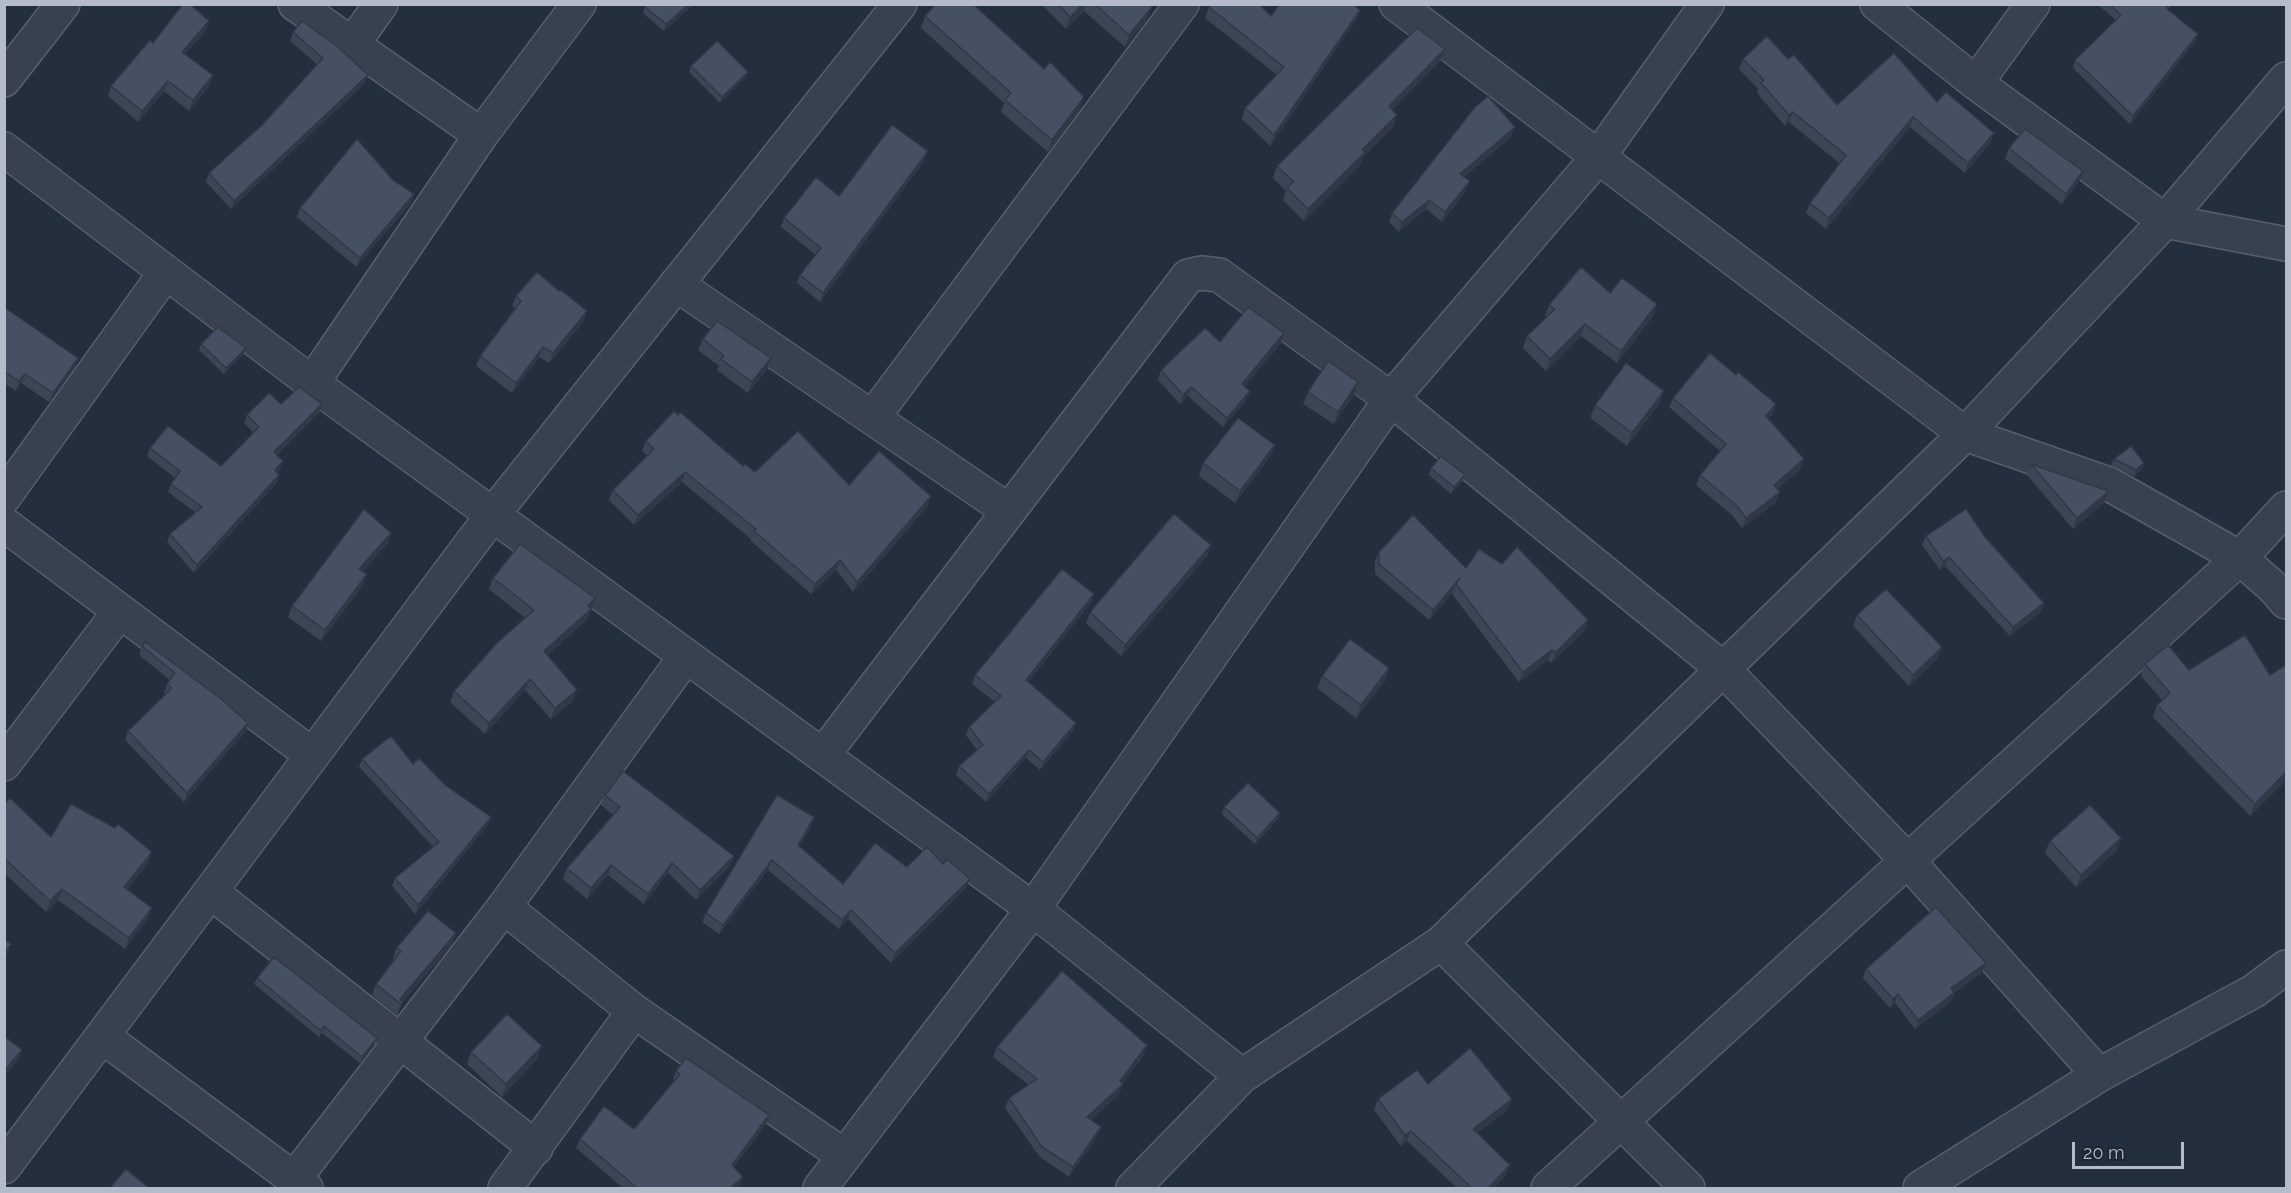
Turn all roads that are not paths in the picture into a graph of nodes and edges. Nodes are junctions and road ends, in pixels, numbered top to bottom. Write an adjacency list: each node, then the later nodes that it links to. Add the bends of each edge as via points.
1 (63, 4): 13 (street)
2 (295, 4): 11 (street)
3 (381, 4): 11 (street)
4 (579, 4): 15 (street)
5 (1182, 4): 24 (street)
6 (1396, 4): 17 (street)
7 (1707, 4): 17 (street)
8 (1877, 4): 14 (street)
9 (2033, 4): 14 (street)
10 (894, 7): 21 (street)
11 (352, 45): 15 (street)
12 (2286, 79): 18 (street)
13 (4, 80)
14 (1976, 83): 18 (street)
15 (481, 135): 22 (street)
16 (4, 149): 20 (street)
17 (1599, 156): 23 (street); 25 (street)
18 (2165, 221): 19 (street); 25 (street)
19 (2286, 244)
20 (166, 272): 22 (street); 26 (street)
21 (676, 284): 24 (street); 29 (street)
22 (312, 383): 29 (street)
23 (1390, 399): 28 (street, via 1219,275 1188,276); 35 (street); 42 (street)
24 (873, 417): 28 (street)
25 (1965, 434): 31 (street, via 2109,484); 35 (street)
26 (4, 497)
27 (2286, 508): 31 (street)
28 (1009, 511): 37 (street)
29 (494, 513): 34 (street); 36 (street)
30 (4, 524): 33 (street)
31 (2240, 558): 32 (street); 39 (street)
32 (2286, 602)
33 (120, 611): 36 (street); 38 (street)
34 (686, 657): 37 (street); 41 (street)
35 (1724, 669): 39 (street); 43 (street)
36 (312, 755): 40 (street)
37 (823, 755): 42 (street)
38 (4, 764)
39 (1907, 860): 48 (street); 50 (street)
40 (211, 892): 46 (street); 47 (street)
41 (504, 907): 45 (street); 47 (street)
42 (1033, 909): 49 (street); 52 (street)
43 (1441, 943): 49 (street); 50 (street)
44 (2286, 967): 48 (street, via 2254,991)
45 (634, 1011): 51 (street); 52 (street)
46 (102, 1036): 53 (street); 54 (street)
47 (401, 1044): 51 (street); 54 (street)
48 (2099, 1075): 60 (street)
49 (1242, 1076): 57 (street)
50 (1621, 1124): 58 (street); 59 (street)
51 (536, 1148): 55 (street)
52 (843, 1155): 56 (street)
53 (4, 1167)
54 (300, 1184)
55 (506, 1188)
56 (820, 1188)
57 (1133, 1188)
58 (1548, 1188)
59 (1688, 1188)
60 (1920, 1188)

